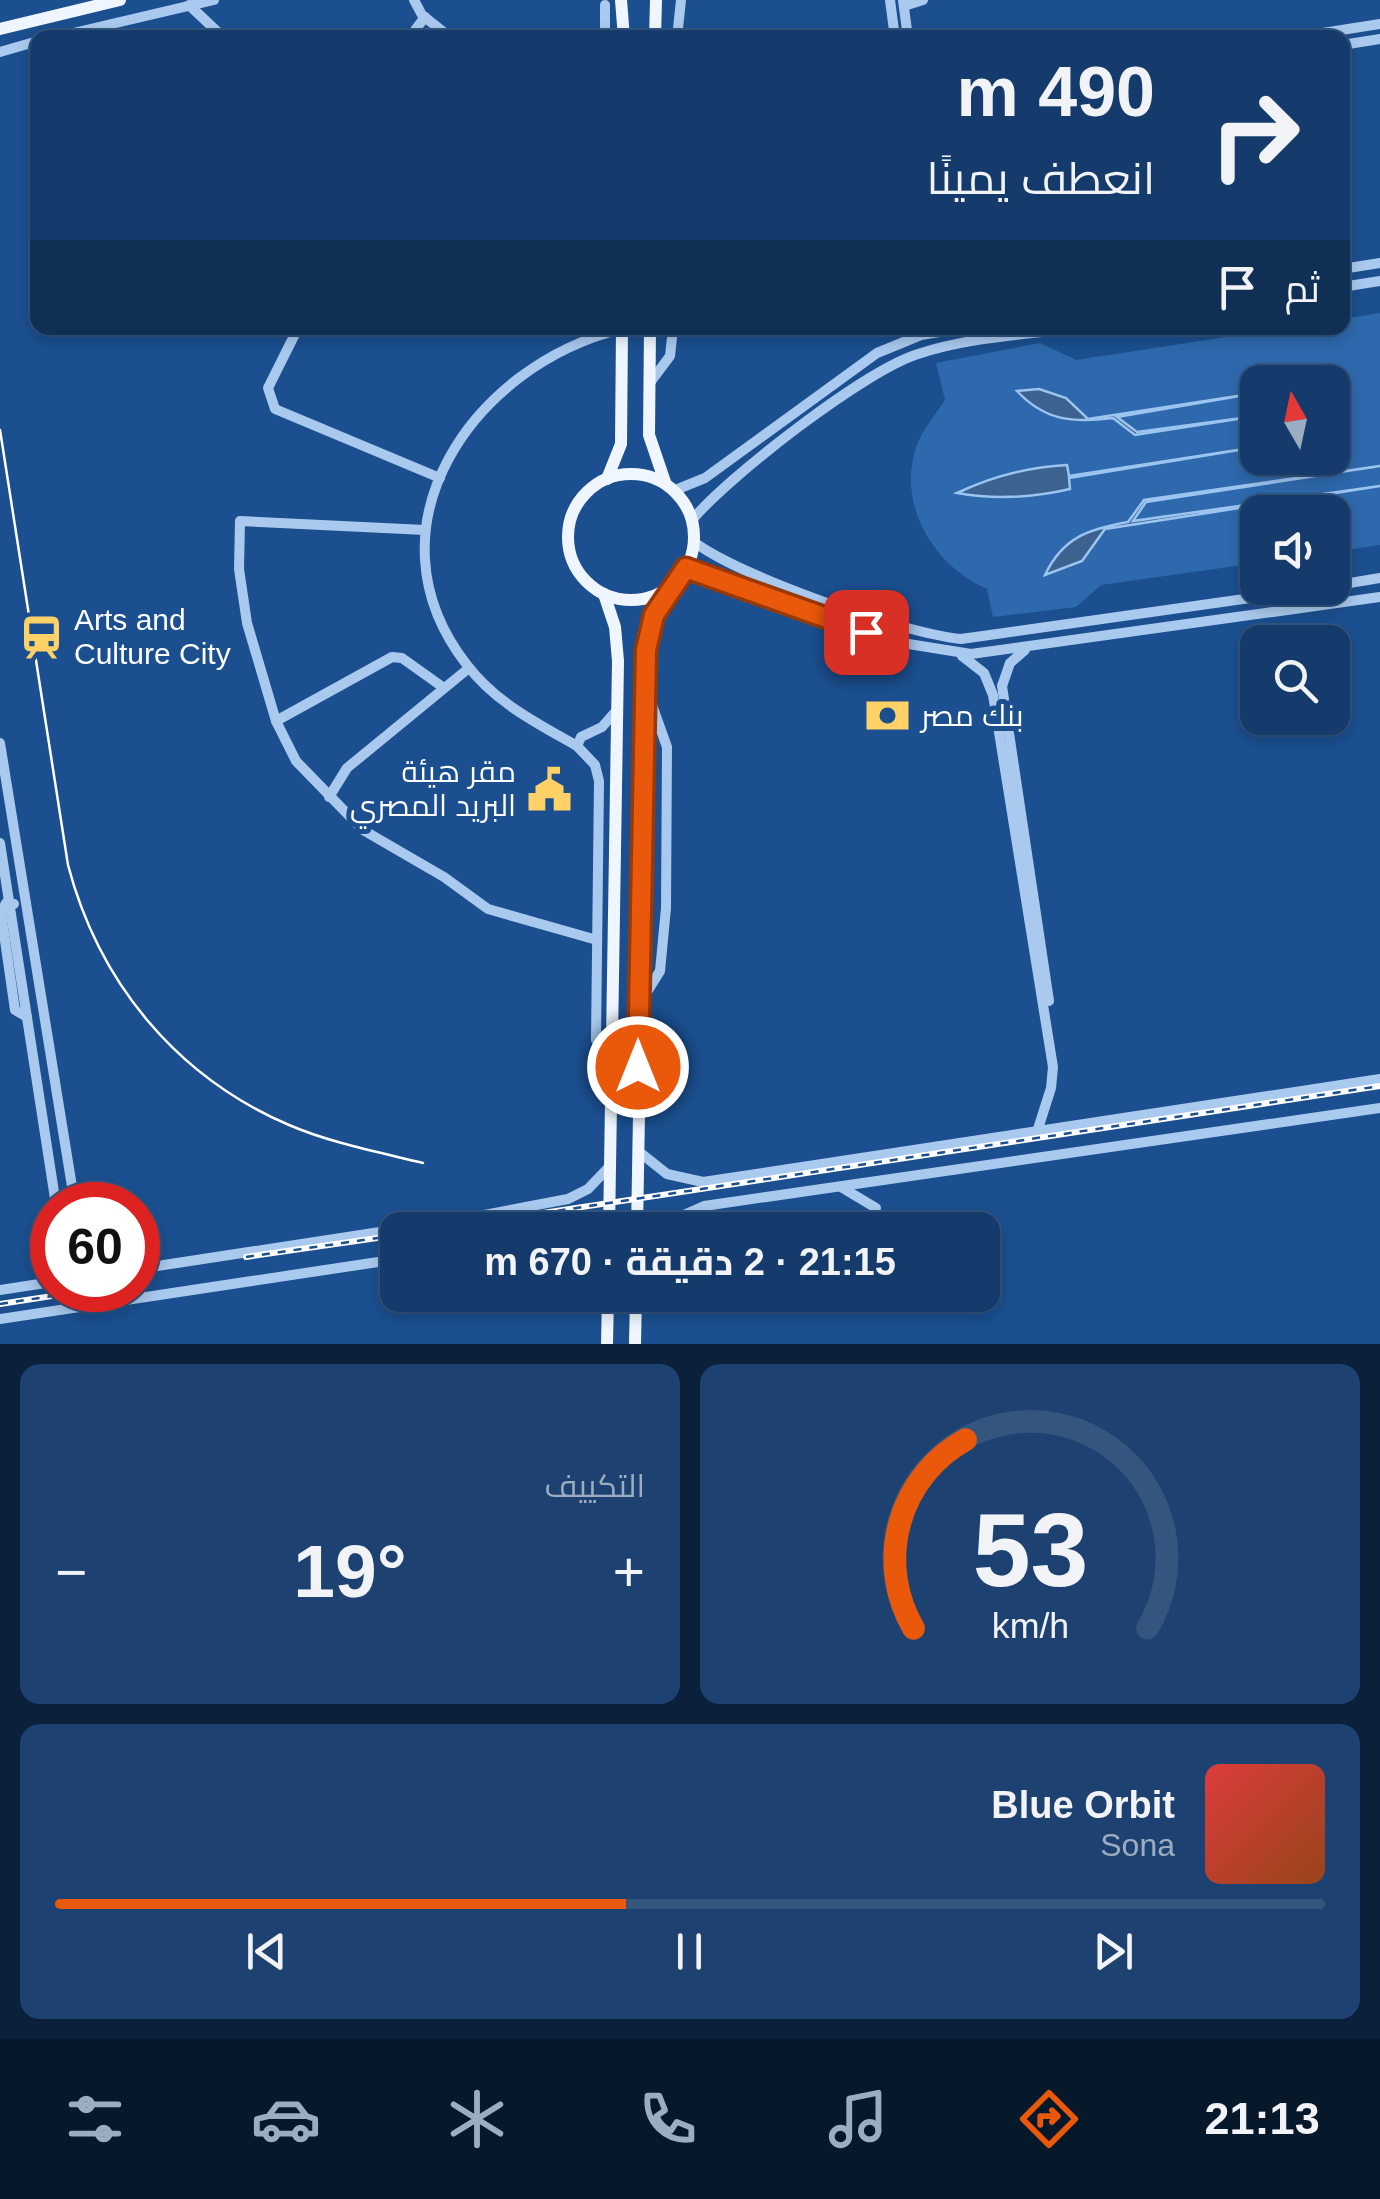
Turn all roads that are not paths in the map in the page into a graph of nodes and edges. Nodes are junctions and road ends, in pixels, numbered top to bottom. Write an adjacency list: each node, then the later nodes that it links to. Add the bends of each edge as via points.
1 (120, 0): 14 (main road)
2 (214, 0): 11 (street)
3 (414, 0): 12 (street)
4 (621, 0): 20 (main road)
5 (656, 0): 21 (main road)
6 (680, 0): 22 (street)
7 (890, 0): 23 (street)
8 (923, 0): 9 (street)
9 (904, 3): 24 (street)
10 (606, 5): 19 (street)
11 (188, 6): 15 (street); 16 (street)
12 (425, 18): 17 (street); 18 (street)
13 (1380, 24): 25 (street)
14 (0, 29)
15 (86, 30)
16 (215, 30)
17 (415, 30)
18 (440, 30)
19 (605, 30)
20 (623, 30)
21 (655, 30)
22 (678, 30)
23 (894, 30)
24 (907, 30)
25 (1342, 30)
26 (1380, 40): 28 (street)
27 (30, 43): 29 (street)
28 (1350, 44)
29 (0, 52)
30 (1380, 263): 31 (street)
31 (1350, 268)
32 (1380, 281): 33 (street)
33 (1350, 286)
34 (294, 335): 42 (street, via 268,388 275,409)
35 (591, 335): 42 (street, via 502,388 462,434)
36 (622, 335): 43 (main road, via 622,444)
37 (650, 335): 41 (main road)
38 (672, 335): 41 (street, via 670,356)
39 (916, 335): 44 (street, via 876,354 705,478)
40 (1029, 335): 45 (street, via 897,362 718,492)
41 (650, 384): 44 (main road, via 650,444)
42 (440, 478): 46 (street)
43 (607, 479): 44 (main road, via 640,475); 52 (main road, via 579,502 568,536 577,570)
44 (672, 489): 45 (main road)
45 (692, 520): 47 (main road)
46 (426, 530): 57 (street, via 435,604); 61 (street, via 240,521 244,606)
47 (694, 542): 48 (main road); 54 (street, via 742,569 926,634 960,639)
48 (686, 568): 51 (main road); 56 (street, via 881,638)
49 (1380, 578): 50 (street)
50 (1350, 583)
51 (673, 585): 52 (main road, via 640,600); 58 (main road, via 650,631)
52 (604, 594): 60 (main road, via 618,644)
53 (1380, 597): 55 (street)
54 (1240, 600)
55 (1030, 648): 56 (street); 66 (street, via 1010,662 1002,686)
56 (951, 653): 66 (street, via 979,667 991,687)
57 (469, 668): 59 (street); 63 (street, via 512,709)
58 (646, 686): 72 (main road); 72 (street, via 668,747 666,908 660,972)
59 (444, 688): 61 (street, via 392,657); 64 (street, via 347,768)
60 (617, 710): 63 (street); 75 (main road)
61 (276, 720): 64 (street, via 291,754)
62 (0, 743): 68 (street)
63 (578, 746): 70 (street, via 599,777)
64 (329, 797): 70 (street, via 376,839 494,912)
65 (0, 843): 69 (street)
66 (1025, 873): 67 (street)
67 (1028, 890): 78 (street); 81 (street, via 1052,1066)
68 (24, 898): 69 (street); 76 (street)
69 (9, 901): 71 (street, via 1,913); 73 (street)
70 (598, 940): 74 (street)
71 (6, 988): 73 (street, via 17,1013)
72 (639, 1004): 82 (main road)
73 (28, 1017): 77 (street)
74 (596, 1040): 75 (main road)
75 (612, 1040): 83 (main road)
76 (48, 1052): 77 (street); 85 (street)
77 (33, 1055): 84 (street)
78 (1060, 1072)
79 (1380, 1079): 81 (street)
80 (1380, 1108): 86 (street)
81 (1037, 1132): 82 (street, via 703,1182 667,1174)
82 (638, 1151): 89 (main road)
83 (611, 1165): 88 (main road); 92 (street, via 568,1199)
84 (52, 1182)
85 (72, 1182)
86 (840, 1187): 87 (street); 90 (street)
87 (876, 1208)
88 (610, 1212)
89 (637, 1212)
90 (690, 1212)
91 (380, 1262): 97 (street)
92 (160, 1266)
93 (30, 1285): 94 (street)
94 (0, 1290)
95 (608, 1312): 98 (main road)
96 (636, 1312): 99 (main road)
97 (0, 1319)
98 (607, 1344)
99 (635, 1344)

